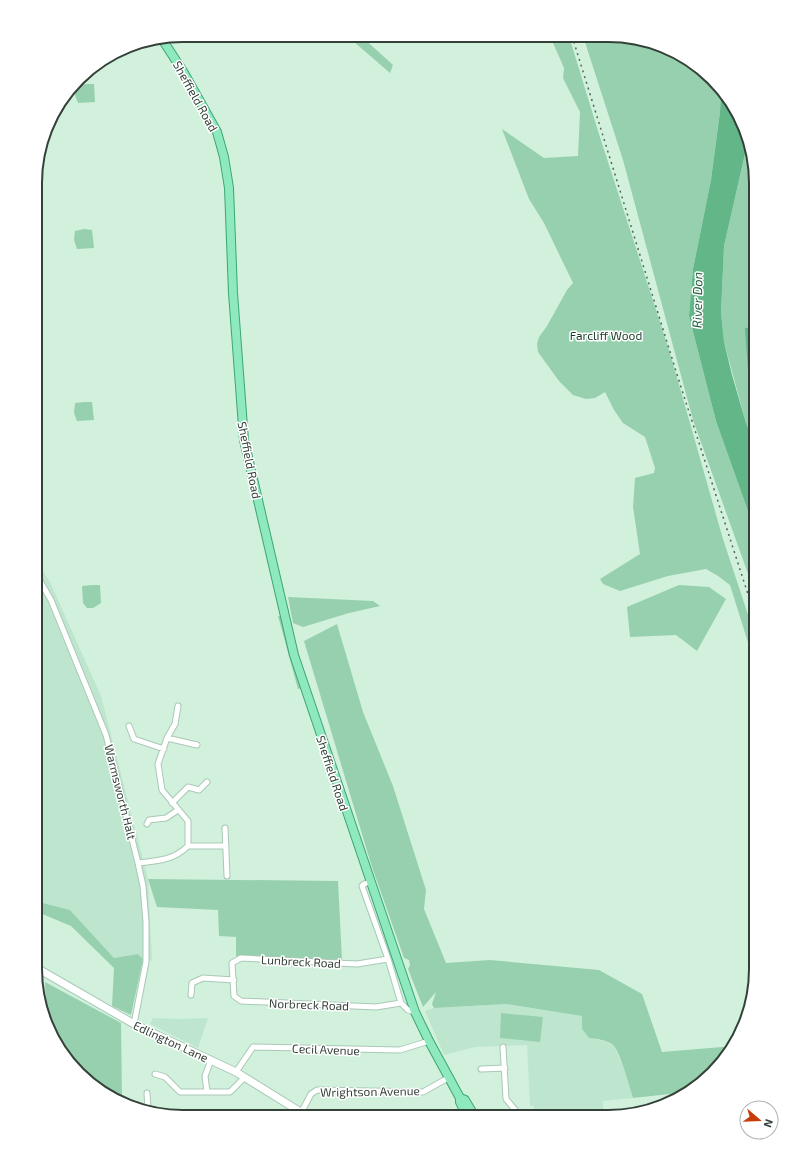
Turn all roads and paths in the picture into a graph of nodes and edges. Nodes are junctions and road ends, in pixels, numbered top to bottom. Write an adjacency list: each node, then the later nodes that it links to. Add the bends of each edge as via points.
1 (165, 43): 17 (main road, Sheffield Road, via 217,132 224,156 229,188 233,293 244,440 294,655)
2 (42, 584): 15 (street, Warmsworth Halt, via 51,600 106,735)
3 (178, 706): 5 (street, via 175,724)
4 (129, 726): 7 (street, via 134,739)
5 (167, 738): 6 (street); 7 (street)
6 (197, 745)
7 (164, 749): 9 (street, via 158,764 162,790)
8 (207, 782): 9 (street, via 199,790 188,787)
9 (172, 803): 10 (street)
10 (178, 810): 11 (street, via 166,818 148,822); 13 (street, via 188,820)
11 (148, 814)
12 (225, 828): 14 (street)
13 (188, 846): 14 (street); 15 (street, via 181,854 167,860)
14 (226, 846): 16 (street)
15 (138, 863): 24 (street, Warmsworth Halt, via 145,915 146,962)
16 (227, 876)
17 (370, 882): 18 (street, via 362,886); 23 (main road, Sheffield Road)
18 (388, 959): 20 (street, Lunbreck Road, via 357,964 240,958 232,962); 22 (street)
19 (42, 971): 24 (main road, Edlington Lane)
20 (234, 980): 21 (street, via 204,978 192,983); 22 (street, Norbreck Road, via 234,996 241,1001 376,1006)
21 (191, 995)
22 (401, 1003): 23 (street, via 408,1010)
23 (415, 1012): 25 (main road, Sheffield Road)
24 (134, 1024): 27 (main road, Edlington Lane)
25 (429, 1041): 30 (street, Cecil Avenue, via 400,1050 253,1047); 33 (main road, Sheffield Road)
26 (503, 1047): 28 (street)
27 (211, 1060): 30 (main road, Edlington Lane); 34 (street, via 205,1076)
28 (505, 1068): 29 (street); 42 (street, via 507,1102)
29 (481, 1069)
30 (236, 1072): 32 (main road, Edlington Lane)
31 (155, 1074): 34 (street, via 165,1077 180,1092)
32 (245, 1077): 34 (street, via 230,1092); 38 (main road, Edlington Lane)
33 (448, 1078): 36 (main road, Sheffield Road); 39 (street, Wrightson Avenue, via 423,1092 317,1090 312,1094)
34 (207, 1092)
35 (147, 1093): 37 (street)
36 (460, 1098): 40 (main road, Sheffield Road); 41 (main road, Sheffield Road, via 465,1100)
37 (148, 1105)
38 (298, 1110)
39 (306, 1110)
40 (464, 1110)
41 (470, 1110)
42 (515, 1110)

